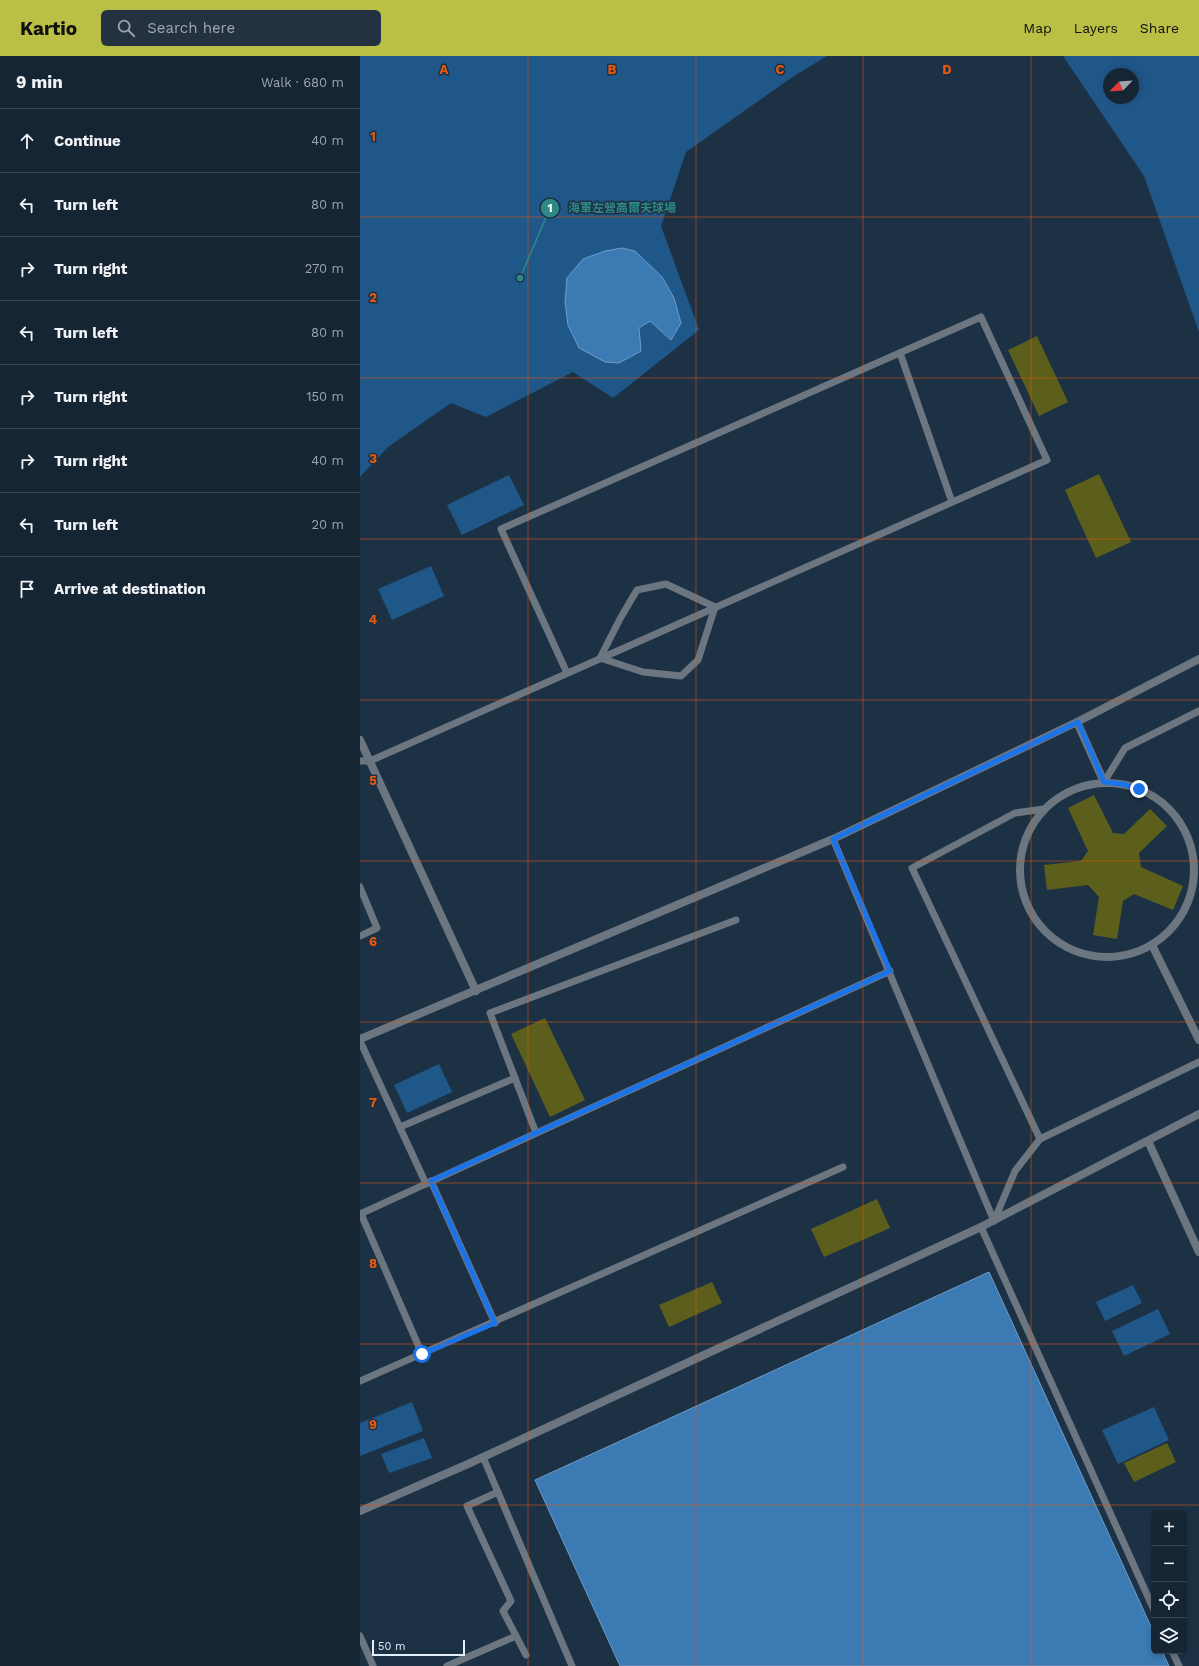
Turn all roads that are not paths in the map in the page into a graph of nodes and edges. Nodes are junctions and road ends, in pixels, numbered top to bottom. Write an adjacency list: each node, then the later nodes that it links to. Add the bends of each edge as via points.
1 (900, 353): 2 (lane); 2 (lane, via 981,317 1047,460); 6 (lane, via 501,530)
2 (952, 502): 3 (lane)
3 (715, 607): 4 (lane); 4 (lane, via 666,584 637,590); 4 (lane, via 698,660 681,676 643,672)
4 (600, 658): 6 (lane)
5 (1199, 659): 8 (street)
6 (567, 673): 11 (lane)
7 (1199, 712): 12 (lane, via 1125,748)
8 (1078, 722): 12 (street); 14 (street)
9 (360, 740): 11 (street)
10 (360, 761): 11 (lane)
11 (370, 761): 20 (street)
12 (1104, 782): 13 (street, via 1082,786 1061,795); 18 (street, via 1139,789 1154,797 1168,808 1188,837 1193,854 1192,890 1178,922)
13 (1044, 809): 18 (street, via 1031,826 1023,845 1019,866 1021,887 1038,925 1071,950 1092,956 1112,958 1133,954); 28 (lane, via 1015,813 912,868)
14 (833, 839): 19 (lane); 20 (street)
15 (360, 887): 17 (lane, via 377,928)
16 (736, 920): 24 (lane, via 490,1013)
17 (360, 936)
18 (1152, 945): 22 (street)
19 (890, 971): 27 (lane); 33 (lane)
20 (476, 991): 21 (street)
21 (360, 1040): 26 (lane)
22 (1199, 1040)
23 (1199, 1062): 28 (lane)
24 (515, 1078): 26 (lane); 27 (lane)
25 (1199, 1114): 29 (street)
26 (400, 1128): 31 (lane)
27 (536, 1133): 31 (lane)
28 (1040, 1139): 33 (lane, via 1015,1171)
29 (1148, 1141): 33 (street); 35 (street)
30 (844, 1167): 36 (lane)
31 (429, 1183): 32 (lane); 36 (lane)
32 (360, 1214): 37 (lane)
33 (994, 1221): 34 (street)
34 (981, 1227): 39 (street); 42 (lane)
35 (1199, 1252)
36 (495, 1323): 37 (lane)
37 (422, 1354): 38 (lane)
38 (360, 1381)
39 (483, 1457): 40 (lane); 41 (street)
40 (498, 1492): 44 (lane, via 467,1506 511,1601 503,1611); 49 (lane)
41 (360, 1511)
42 (1151, 1603)
43 (360, 1636): 48 (lane)
44 (516, 1636): 46 (lane); 47 (lane)
45 (1173, 1654): 50 (lane)
46 (526, 1655)
47 (452, 1665)
48 (374, 1666)
49 (572, 1666)
50 (1179, 1666)

